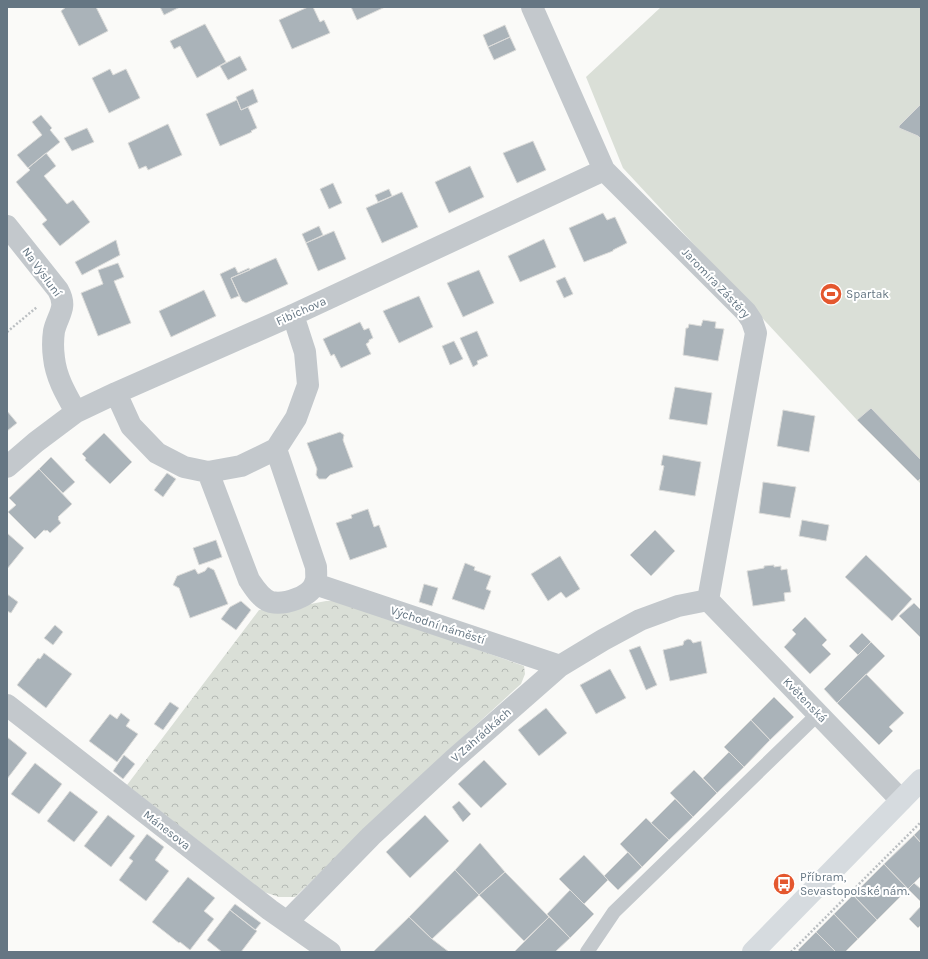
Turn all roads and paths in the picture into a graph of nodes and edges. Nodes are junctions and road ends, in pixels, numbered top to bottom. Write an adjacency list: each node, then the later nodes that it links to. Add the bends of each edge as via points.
1 (532, 7): 2 (street, Jaromíra Zástěry)
2 (604, 170): 5 (street, Fibichova); 13 (street, Jaromíra Zástěry, via 746,312 756,333)
3 (7, 226): 4 (street, Na Výsluní)
4 (58, 290): 6 (path); 8 (street, Na Výsluní, via 63,308 54,331 54,359 61,385)
5 (293, 315): 7 (street, Fibichova); 9 (street, via 305,352 308,385 296,418)
6 (7, 332)
7 (116, 393): 8 (street, Fibichova); 11 (street, via 131,426 157,453 184,467)
8 (76, 412): 10 (street, Fibichova)
9 (276, 449): 11 (street, via 241,466); 12 (street, via 316,567)
10 (7, 467)
11 (208, 472): 12 (street, via 249,580 258,594 271,602 290,602 305,595)
12 (315, 584): 14 (street, Východní náměstí)
13 (708, 600): 14 (street, V Zahrádkách, via 678,606 640,620); 16 (street, Květenská)
14 (560, 666): 20 (street, V Zahrádkách, via 376,831)
15 (7, 705): 20 (street, Mánesova)
16 (818, 714): 18 (street, Květenská); 22 (lane, via 614,912)
17 (921, 780): 18 (street)
18 (901, 800): 23 (street)
19 (921, 822): 24 (path)
20 (286, 922): 21 (street, Mánesova)
21 (330, 952)
22 (587, 952)
23 (753, 952)
24 (791, 952)

